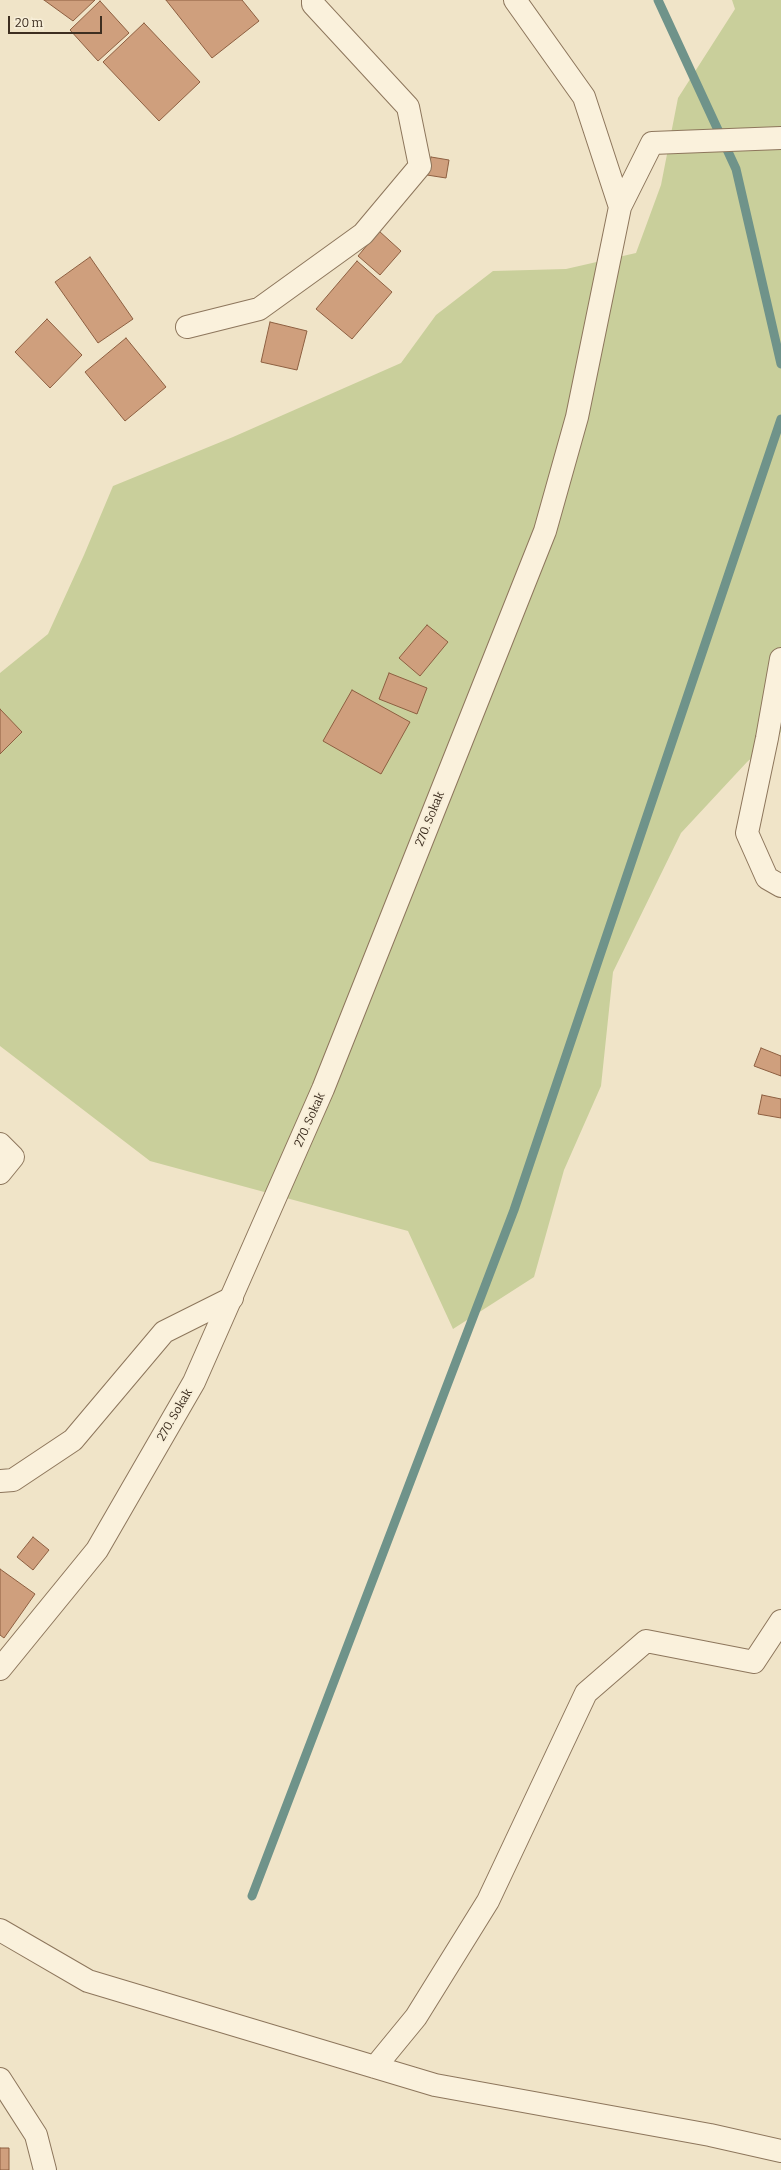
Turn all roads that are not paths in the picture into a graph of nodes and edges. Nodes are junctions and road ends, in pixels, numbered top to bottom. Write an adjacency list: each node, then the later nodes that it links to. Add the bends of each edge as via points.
1 (313, 0): 5 (street, via 312,4 408,106 420,166 363,234 259,309)
2 (515, 0): 4 (street, via 584,97)
3 (781, 138): 4 (street, via 652,143)
4 (620, 207): 10 (street, 270. Sokak, via 577,417 545,531 323,1089)
5 (188, 328)
6 (781, 659): 7 (street, via 747,833 768,878)
7 (781, 886)
8 (0, 1144): 9 (street, via 13,1157)
9 (0, 1173)
10 (232, 1298): 11 (street, via 164,1332 73,1440 13,1480); 13 (street, 270. Sokak, via 194,1382 97,1550)
11 (0, 1481)
12 (781, 1621): 15 (street, via 754,1662 646,1641 586,1693 488,1901 416,2017)
13 (0, 1669)
14 (0, 1930): 15 (street, via 88,1981)
15 (375, 2067): 17 (street, via 435,2085)
16 (0, 2079): 18 (street, via 36,2135)
17 (781, 2151)
18 (45, 2170)

